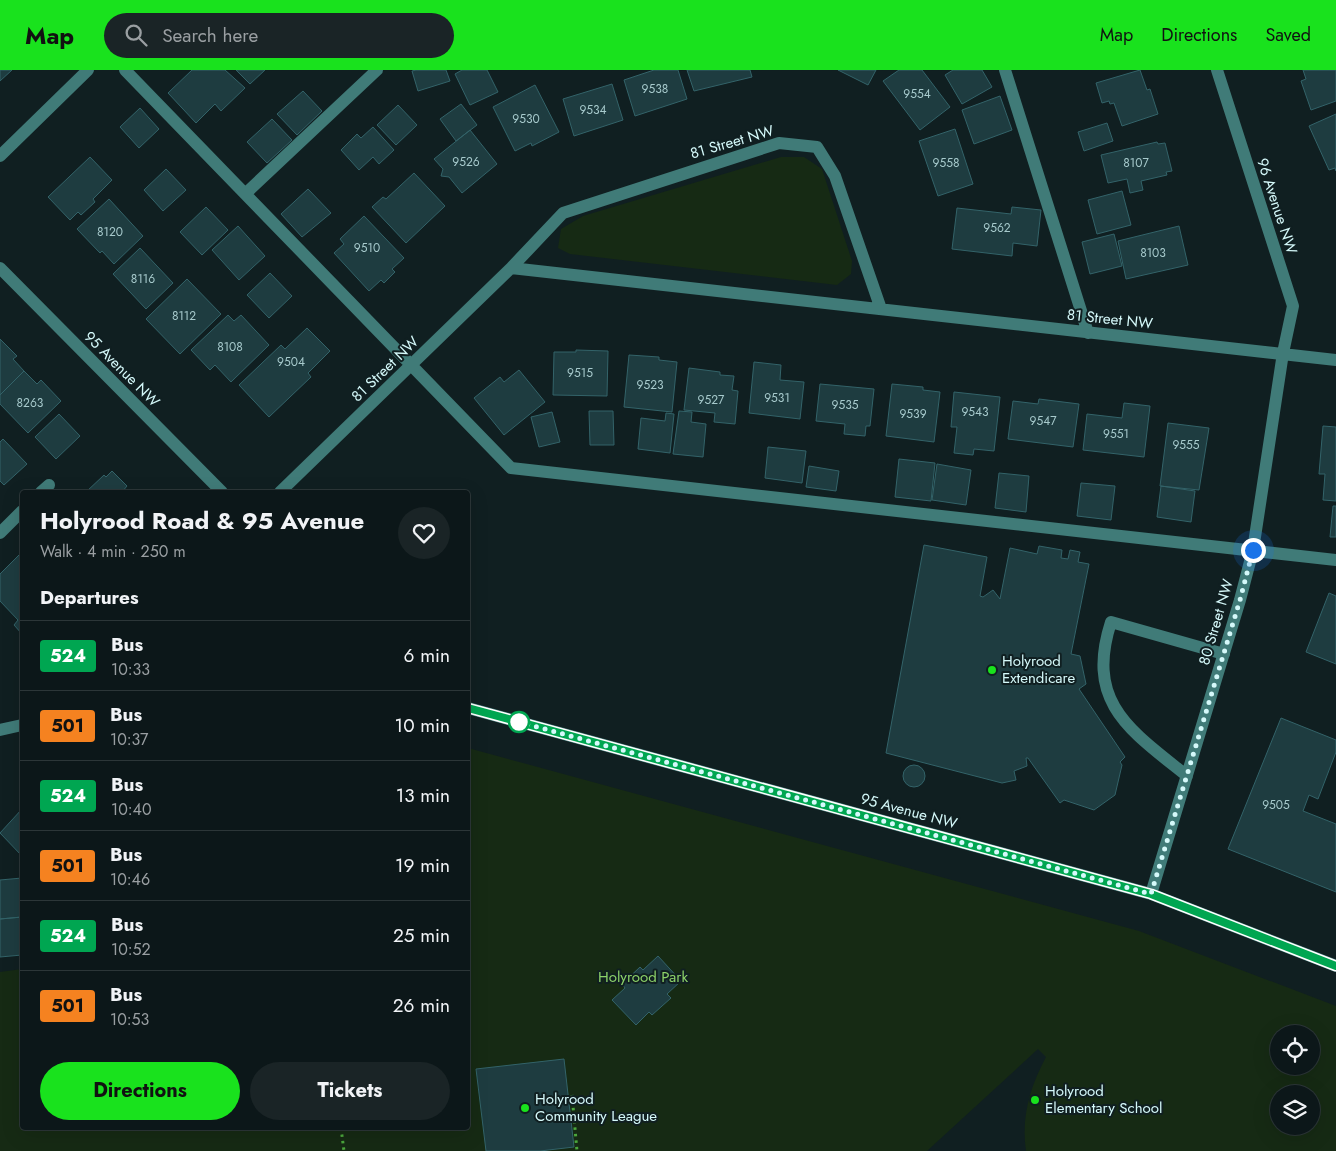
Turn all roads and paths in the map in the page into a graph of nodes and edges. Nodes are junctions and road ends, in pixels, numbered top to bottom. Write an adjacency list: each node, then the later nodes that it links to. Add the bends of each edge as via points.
1 (88, 70): 6 (street)
2 (124, 70): 7 (street)
3 (377, 70): 7 (street)
4 (1005, 70): 11 (street)
5 (1217, 70): 12 (street, 96 Avenue NW, via 1293,306)
6 (0, 156)
7 (245, 194): 14 (street)
8 (0, 268): 15 (street, 95 Avenue NW)
9 (511, 268): 10 (street, 81 Street NW); 10 (street, 81 Street NW, via 563,212 779,143 817,147 836,176); 14 (street, 81 Street NW)
10 (881, 309): 11 (street, 81 Street NW)
11 (1088, 333): 12 (street, 81 Street NW)
12 (1283, 353): 13 (street, 81 Street NW); 19 (street, 80 Street NW)
13 (1336, 360)
14 (411, 366): 16 (street, 81 Street NW); 19 (street, via 510,468)
15 (220, 490)
16 (282, 490)
17 (20, 513): 18 (street)
18 (0, 533)
19 (1253, 550): 20 (street); 21 (street, 80 Street NW)
20 (1336, 560)
21 (1224, 654): 25 (street, 80 Street NW); 25 (street, via 1111,622 1104,644 1104,685 1114,709 1131,729)
22 (470, 709): 26 (street, 95 Avenue NW)
23 (20, 725): 24 (street)
24 (0, 730)
25 (1187, 776): 26 (street, 80 Street NW)
26 (1151, 894): 27 (street, 95 Avenue NW)
27 (1336, 966)
28 (572, 1094): 31 (path)
29 (341, 1130): 30 (path)
30 (344, 1151)
31 (577, 1151)

